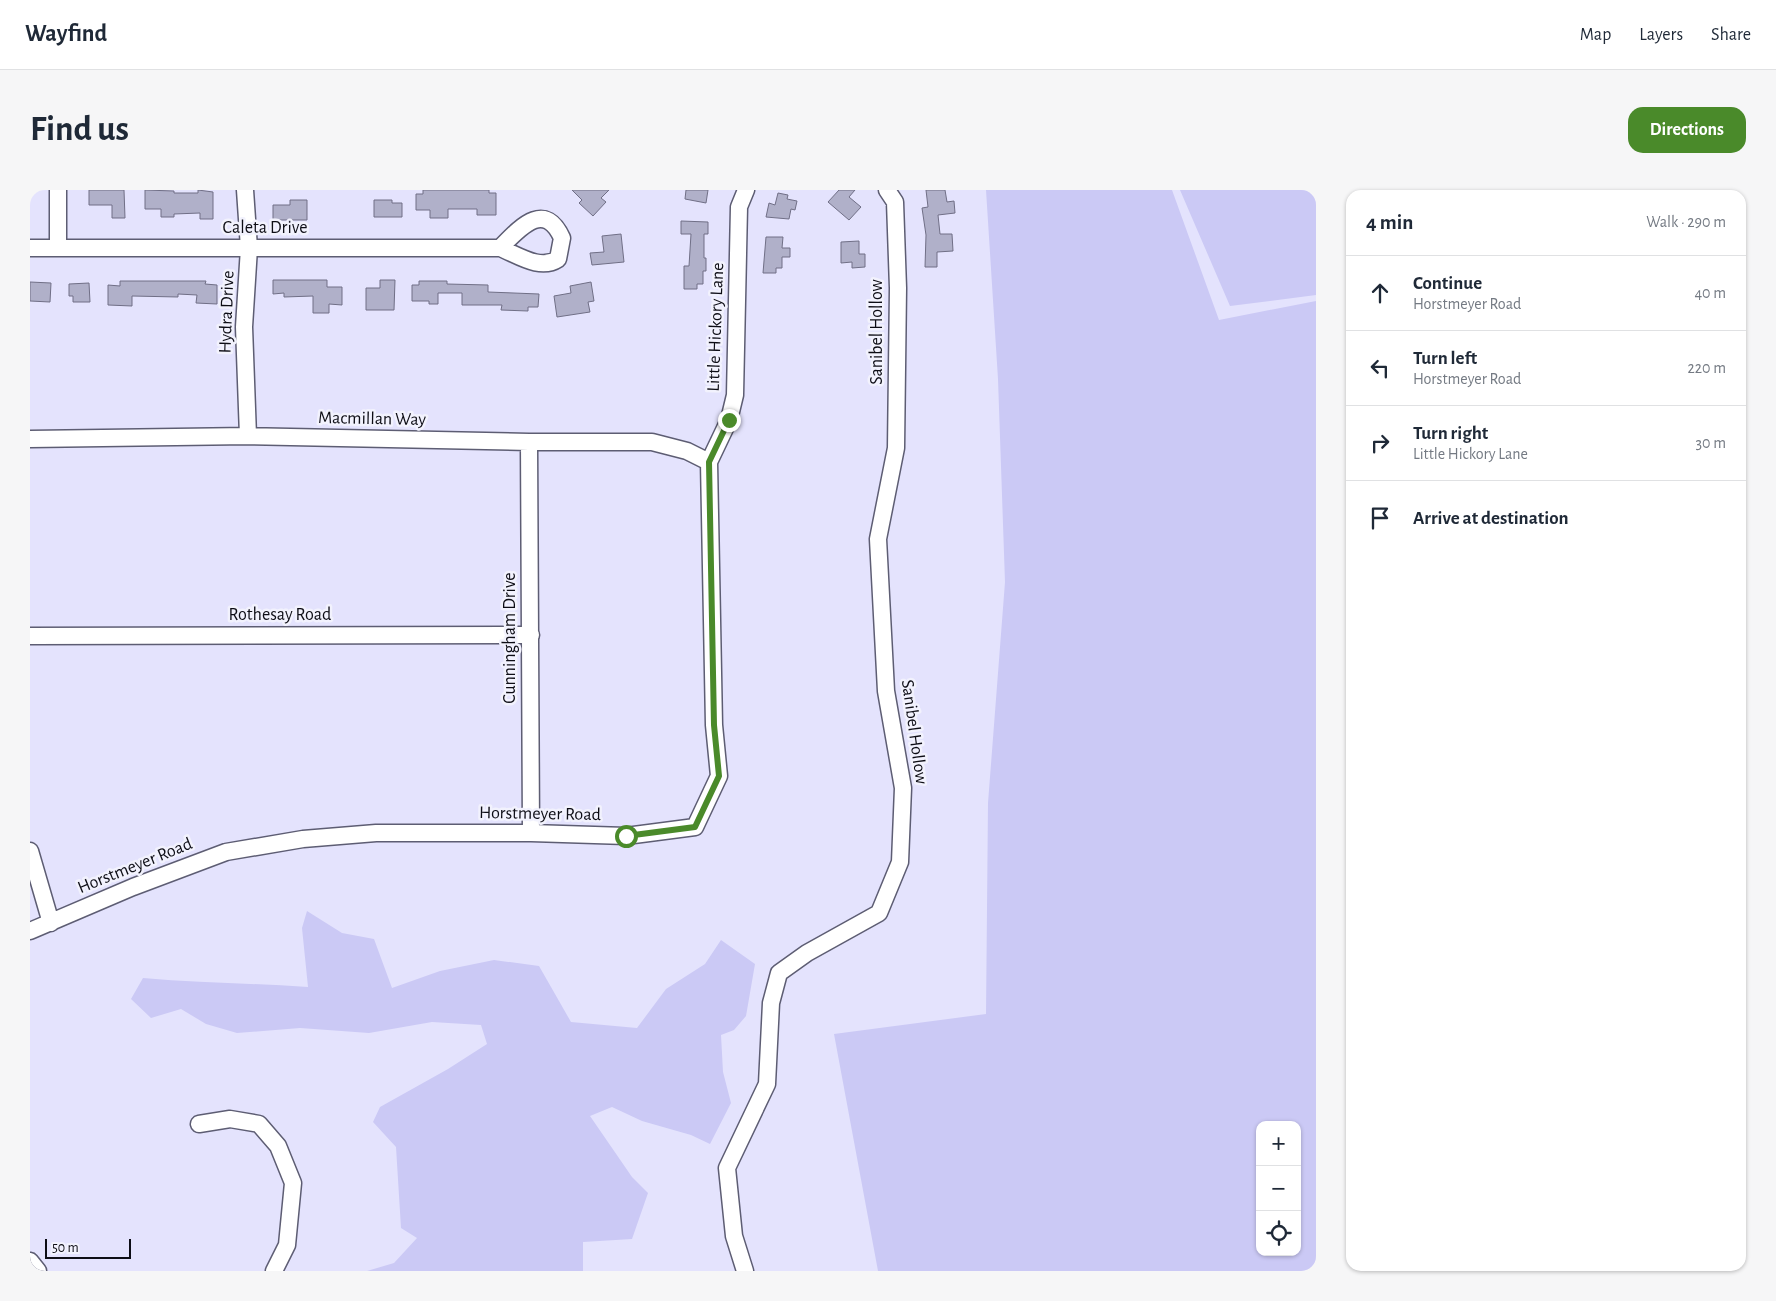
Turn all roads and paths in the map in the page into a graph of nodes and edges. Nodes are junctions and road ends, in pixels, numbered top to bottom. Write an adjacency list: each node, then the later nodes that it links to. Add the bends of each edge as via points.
1 (58, 190): 6 (street)
2 (245, 190): 7 (street, Hydra Drive)
3 (746, 190): 12 (street, Little Hickory Lane, via 740,207 735,395 729,420)
4 (887, 190): 23 (street, Sanibel Hollow, via 895,202 898,288 896,448 878,539 886,692 903,788 900,862 879,913 807,953 779,973 771,1003 767,1084 726,1168 734,1236)
5 (30, 248): 6 (street, Caleta Drive)
6 (58, 248): 7 (street, Caleta Drive)
7 (249, 248): 8 (street, Caleta Drive); 9 (street, Hydra Drive, via 244,327)
8 (500, 248)
9 (248, 436): 10 (street, Macmillan Way); 11 (street, Macmillan Way)
10 (30, 439)
11 (529, 442): 12 (street, Macmillan Way, via 652,442 687,451); 13 (street, Cunningham Drive)
12 (709, 462): 15 (street, Horstmeyer Road, via 714,725 719,776 695,827 626,836)
13 (531, 635): 14 (street, Rothesay Road); 15 (street, Cunningham Drive)
14 (30, 636)
15 (531, 833): 17 (street, Horstmeyer Road, via 376,833 303,839 226,852 132,887)
16 (30, 850): 17 (street)
17 (51, 923): 18 (street, Horstmeyer Road)
18 (30, 932)
19 (199, 1124): 22 (street, via 230,1119 259,1124 278,1146 293,1183 287,1245)
20 (30, 1261): 21 (street)
21 (38, 1271)
22 (274, 1271)
23 (745, 1271)

